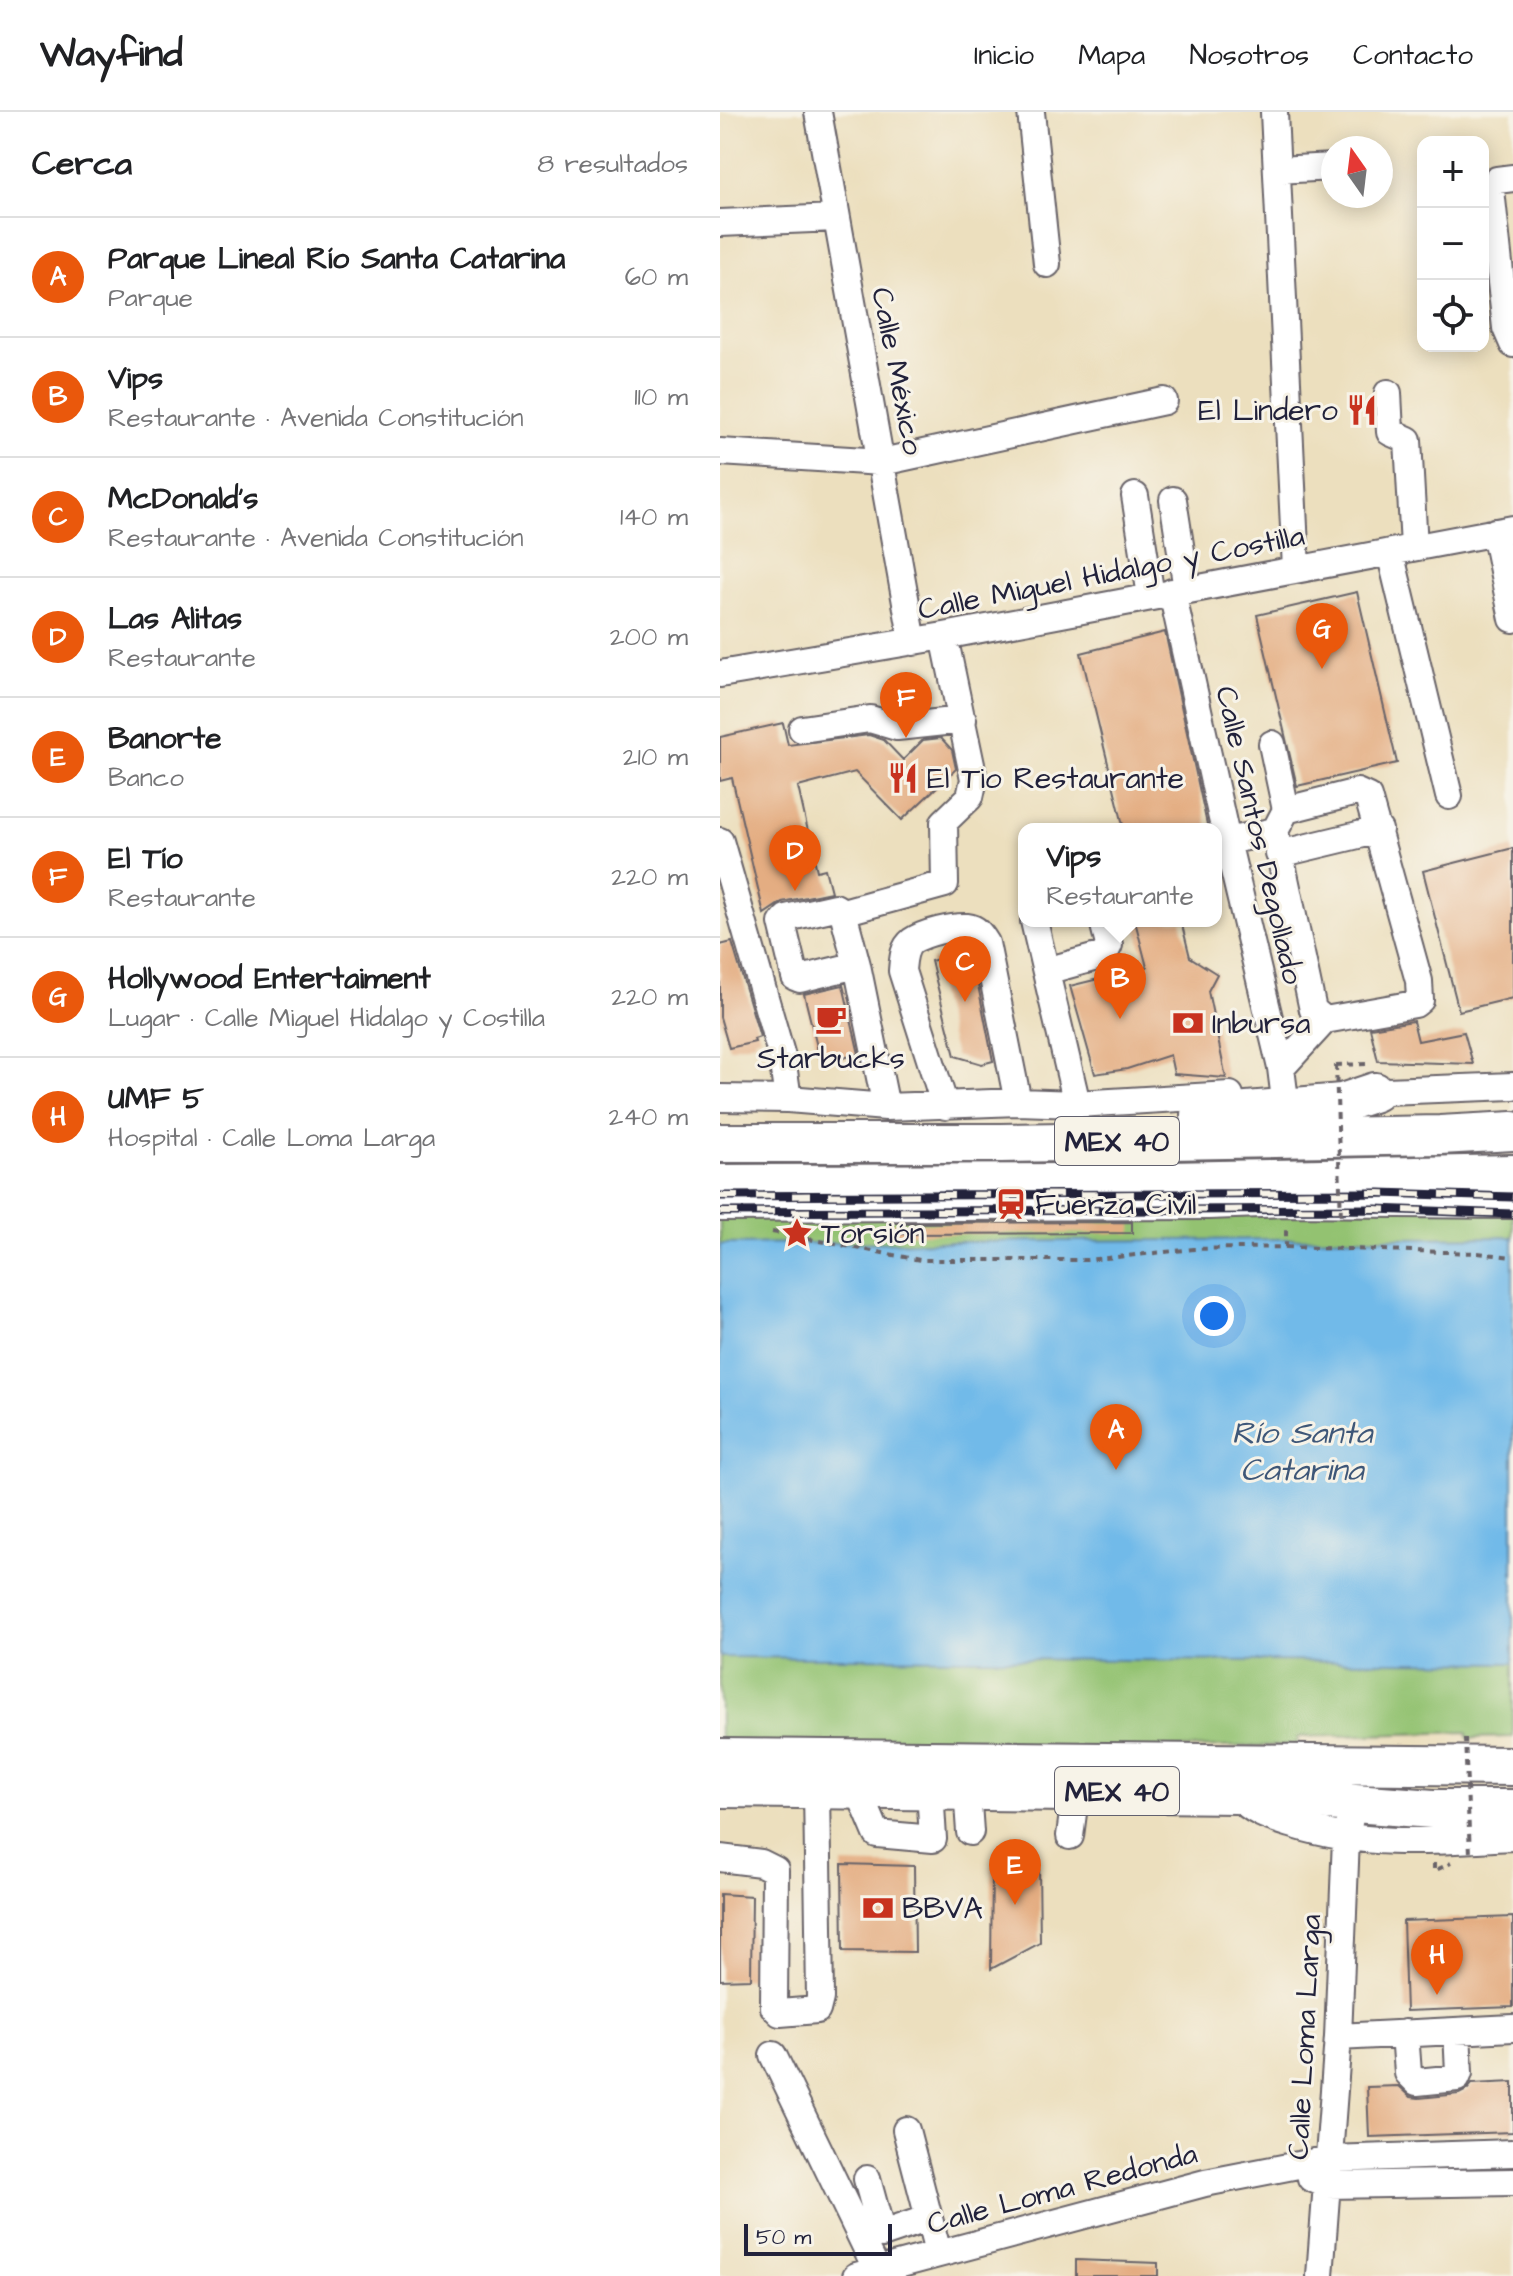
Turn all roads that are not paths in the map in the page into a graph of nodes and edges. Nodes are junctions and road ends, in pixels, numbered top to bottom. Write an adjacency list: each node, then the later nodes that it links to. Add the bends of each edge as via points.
1 (818, 112): 7 (street, Calle México)
2 (1031, 112): 9 (street)
3 (1274, 112): 5 (street)
4 (1321, 168): 5 (street)
5 (1277, 170): 19 (street)
6 (1513, 178): 10 (street, via 1497,180 1491,190 1506,328)
7 (836, 218): 8 (street); 14 (street, Calle México)
8 (720, 223)
9 (1047, 264)
10 (1513, 344)
11 (1388, 393): 18 (street, via 1390,432 1408,440)
12 (1164, 401): 14 (street)
13 (720, 452): 14 (street)
14 (882, 462): 23 (street, Calle México)
15 (1135, 496): 20 (street)
16 (1173, 500): 20 (street)
17 (1504, 531): 18 (street, Calle Miguel Hidalgo y Costilla); 21 (street)
18 (1402, 550): 19 (street, Calle Miguel Hidalgo y Costilla); 28 (street)
19 (1296, 569): 20 (street, Calle Miguel Hidalgo y Costilla)
20 (1170, 592): 22 (street, Calle Miguel Hidalgo y Costilla); 32 (street, Calle Santos Degollado)
21 (1513, 619)
22 (944, 636): 23 (street, Calle Miguel Hidalgo y Costilla); 25 (street)
23 (913, 642): 24 (street, Calle Miguel Hidalgo y Costilla)
24 (720, 674)
25 (963, 720): 26 (street, via 897,727 870,719); 33 (street, via 974,787 944,822)
26 (802, 729)
27 (1272, 744): 30 (street)
28 (1449, 796)
29 (1379, 830): 30 (street); 30 (street, via 1371,801 1357,792); 41 (street, via 1420,1000)
30 (1280, 832): 32 (street); 41 (street, via 1313,1010)
31 (720, 841): 35 (street)
32 (1227, 841): 42 (street, Calle Santos Degollado)
33 (945, 884): 34 (street); 38 (street)
34 (843, 912): 39 (street); 39 (street, via 835,907 786,918 782,927 793,975 800,979)
35 (730, 919): 46 (street, via 782,1057)
36 (1035, 927): 40 (street)
37 (1104, 927): 40 (street, via 1109,945 1104,955)
38 (952, 929): 47 (street, via 969,927 986,943); 49 (street, via 911,942 902,971)
39 (857, 965): 50 (street)
40 (1046, 971): 48 (street)
41 (1325, 1020): 42 (street)
42 (1283, 1080): 44 (street); 48 (street)
43 (1513, 1086): 44 (street)
44 (1375, 1092): 53 (highway, via 1329,1105 1048,1125 1021,1131)
45 (720, 1098): 46 (street)
46 (788, 1099): 50 (street)
47 (1018, 1102): 48 (street); 49 (street)
48 (1077, 1104)
49 (945, 1106): 50 (street)
50 (886, 1107)
51 (1513, 1131): 53 (highway, MEX 40)
52 (720, 1143): 53 (highway, MEX 40)
53 (1001, 1143)
54 (1513, 1172): 55 (main road)
55 (720, 1182)
56 (1513, 1199): 57 (highway, MEX 40)
57 (720, 1202)
58 (720, 1758): 59 (highway, MEX 40)
59 (1513, 1766)
60 (720, 1788): 61 (highway, MEX 40)
61 (817, 1788): 62 (highway, MEX 40); 71 (street, via 817,2010 780,2013 774,2007 775,1870)
62 (858, 1789): 63 (highway, MEX 40); 63 (street, via 877,1834 933,1839)
63 (930, 1789): 64 (highway, MEX 40)
64 (967, 1789): 65 (highway, MEX 40); 68 (street)
65 (1076, 1790): 67 (highway, MEX 40, via 1236,1794); 69 (street)
66 (1513, 1809): 67 (highway, MEX 40, via 1433,1809)
67 (1350, 1820): 70 (street, via 1391,1843); 75 (street, Calle Loma Larga)
68 (970, 1832)
69 (1070, 1836)
70 (1513, 1837)
71 (720, 1858)
72 (1513, 2028): 73 (street)
73 (1457, 2031): 74 (street); 74 (street, via 1457,2078 1417,2082 1408,2073)
74 (1405, 2033): 75 (street)
75 (1338, 2037): 79 (street, Calle Loma Larga)
76 (773, 2055): 84 (street)
77 (906, 2130): 82 (street)
78 (1513, 2153): 79 (street, Calle Loma Redonda)
79 (1328, 2172): 81 (street, Calle Loma Redonda); 83 (street, Calle Loma Redonda, via 1285,2168 1205,2183); 85 (street, Calle Loma Larga)
80 (867, 2179): 82 (street, via 882,2234)
81 (1513, 2182)
82 (929, 2218): 83 (street)
83 (938, 2253): 84 (street, Calle Loma Redonda)
84 (866, 2273)
85 (1320, 2276)

